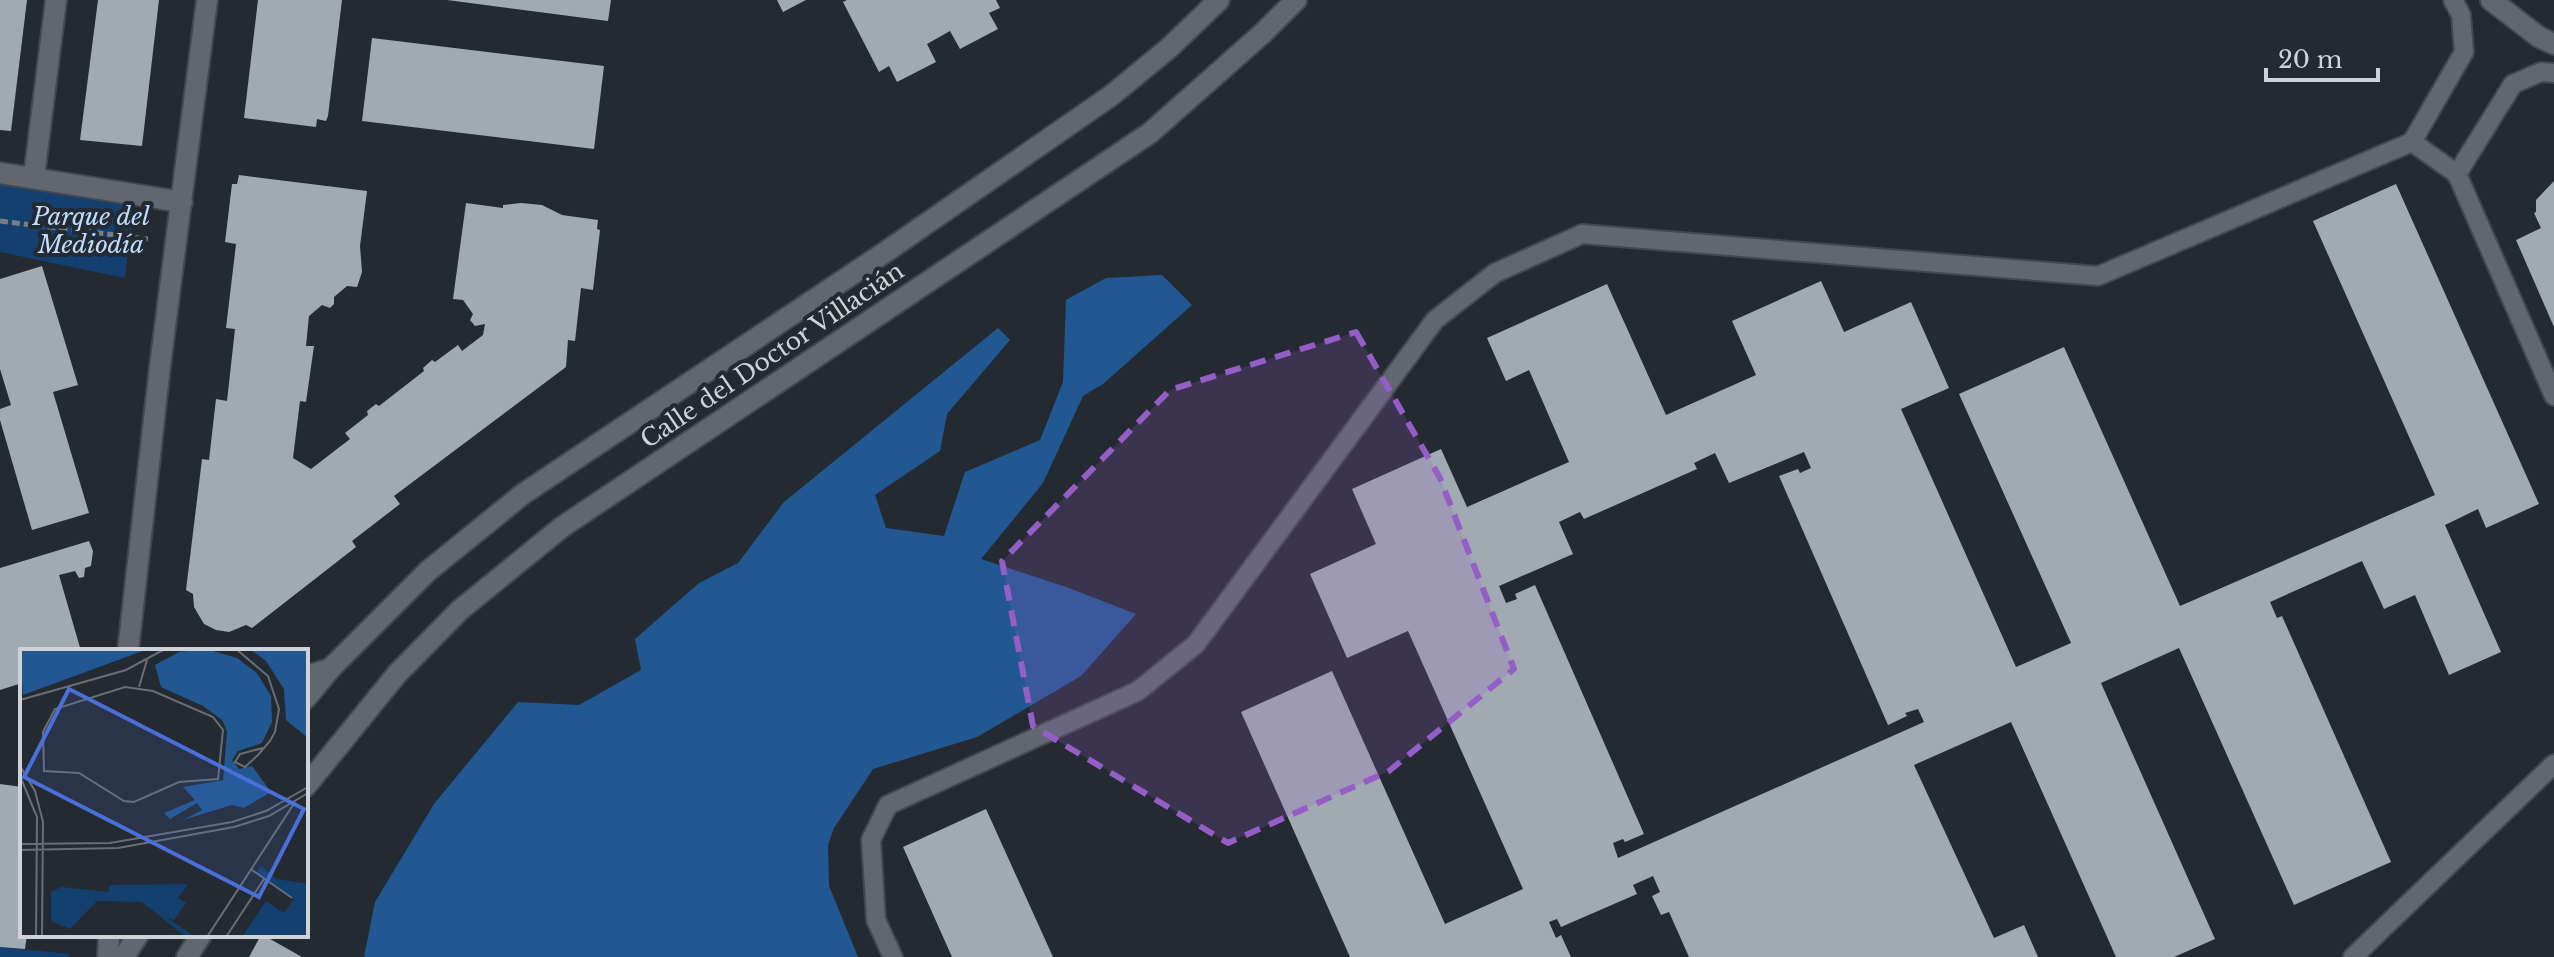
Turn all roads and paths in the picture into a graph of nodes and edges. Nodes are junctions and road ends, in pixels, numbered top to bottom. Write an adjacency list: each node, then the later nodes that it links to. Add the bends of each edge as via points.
1 (56, 0): 12 (street)
2 (207, 0): 13 (street)
3 (1219, 0): 20 (street, Calle del Doctor Villacián, via 1112,95 523,494 428,571)
4 (1296, 0): 24 (street, Calle del Doctor Villacián, via 1150,133 562,527 449,620 397,674)
5 (2453, 0): 9 (lane, via 2461,15 2464,52)
6 (2491, 0): 7 (street)
7 (2554, 44)
8 (2554, 73): 11 (lane, via 2541,72 2513,84)
9 (2412, 142): 11 (lane); 31 (lane, via 2098,276 1582,234 1495,273 1435,320 1196,644 1138,691 888,805 871,840 876,920)
10 (0, 173): 12 (street)
11 (2457, 174): 16 (lane)
12 (34, 177): 13 (street)
13 (182, 202): 15 (street)
14 (0, 221): 15 (path)
15 (176, 243): 17 (street)
16 (2554, 396)
17 (134, 590): 18 (street); 19 (street)
18 (128, 649)
19 (142, 649)
20 (330, 669): 21 (street); 22 (street, Calle del Doctor Villacián)
21 (308, 675)
22 (308, 696)
23 (2554, 764): 32 (lane)
24 (308, 784)
25 (109, 937): 28 (street)
26 (137, 937): 29 (street)
27 (200, 937): 30 (street)
28 (108, 957)
29 (124, 957)
30 (187, 957)
31 (893, 957)
32 (2353, 957)

